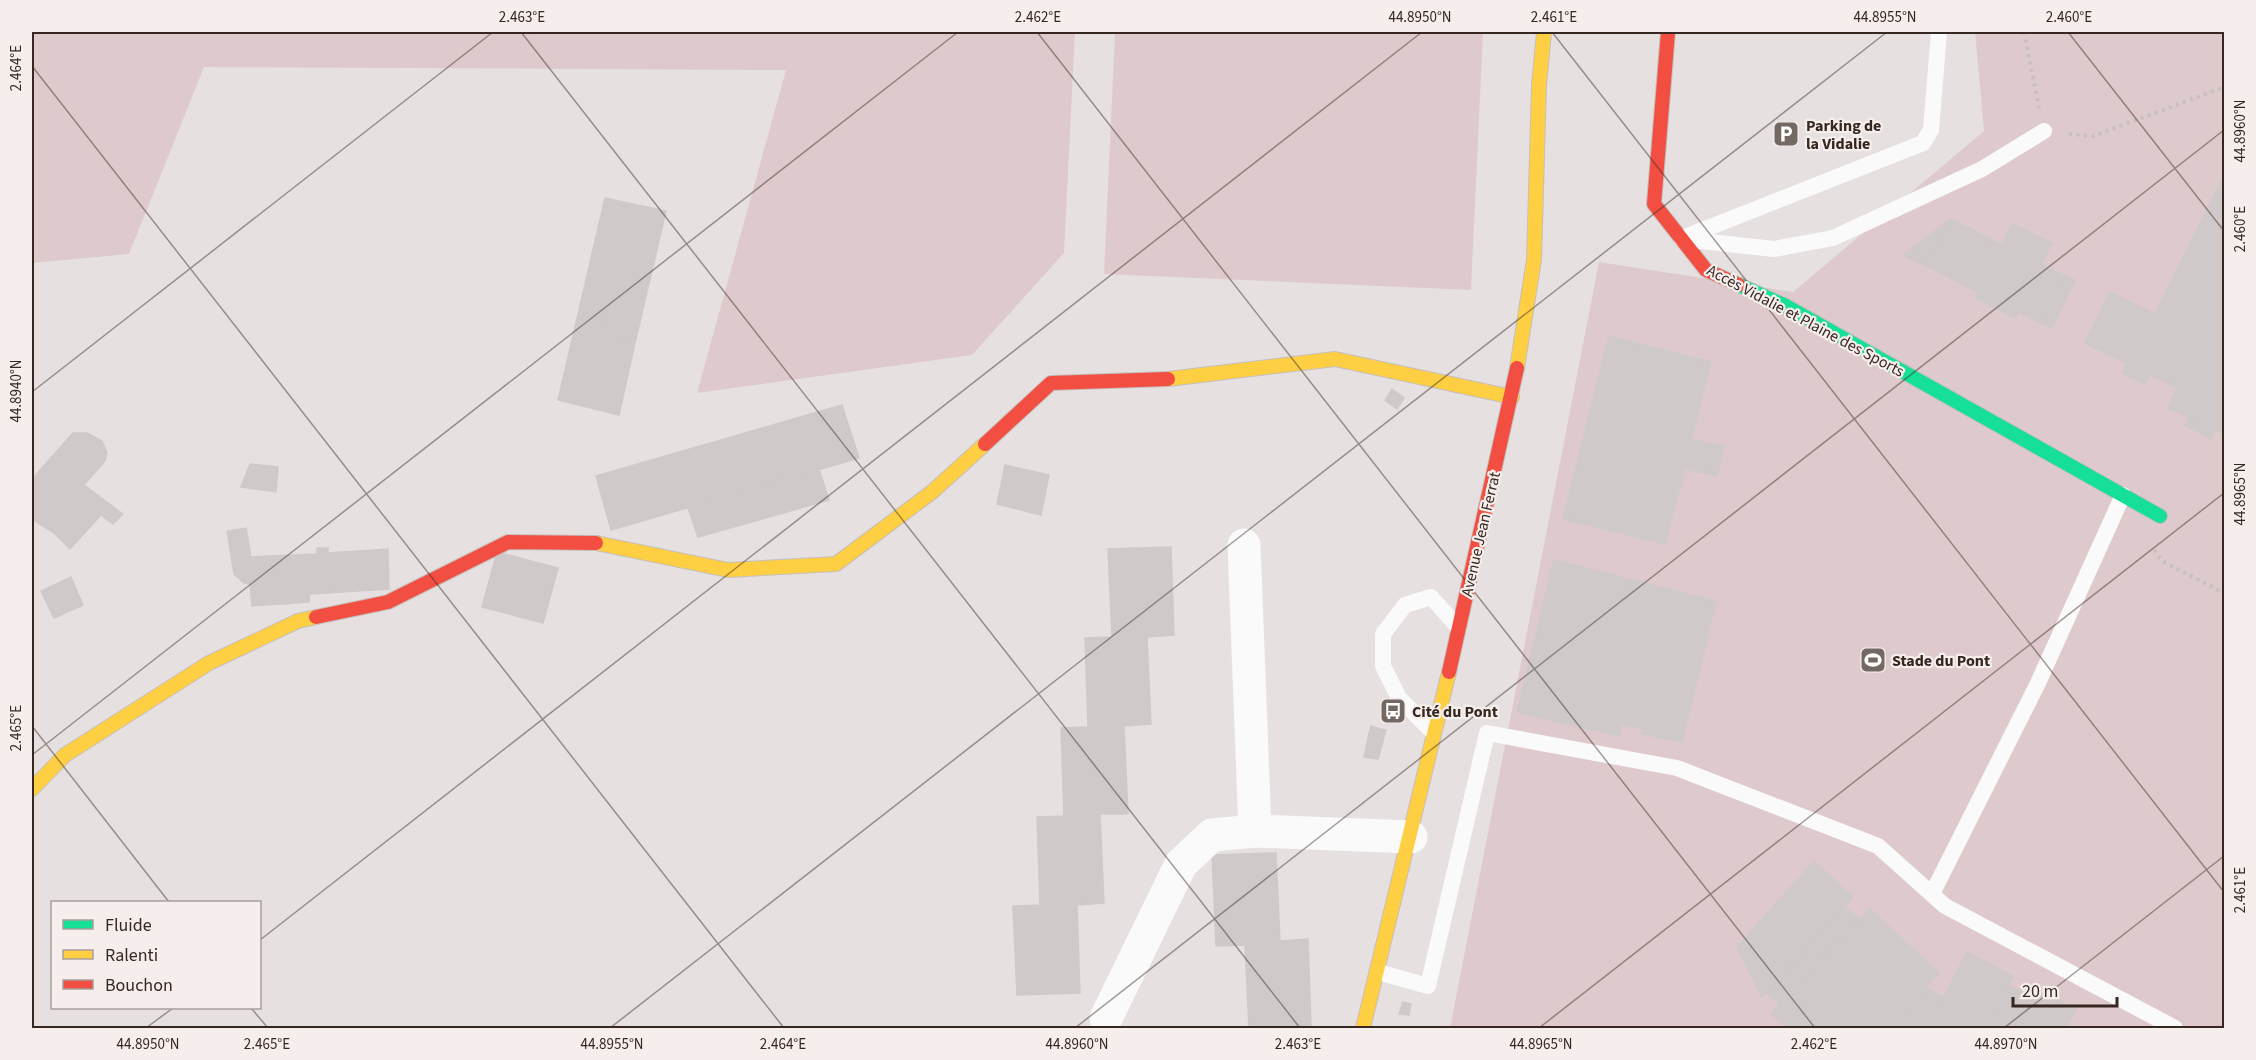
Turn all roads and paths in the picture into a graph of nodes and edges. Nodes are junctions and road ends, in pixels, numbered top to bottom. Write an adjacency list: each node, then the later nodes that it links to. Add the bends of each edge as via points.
1 (1544, 32): 8 (street, Avenue Jean Ferrat, via 1534,260)
2 (1668, 32): 7 (street, Accès Vidalie et Plaine des Sports, via 1654,204)
3 (1939, 32): 7 (lane, via 1931,130 1923,143)
4 (2024, 32): 6 (path)
5 (2224, 87): 6 (path, via 2093,136)
6 (2044, 131): 7 (lane, via 1982,170 1833,238 1774,249)
7 (1682, 239): 9 (street, Accès Vidalie et Plaine des Sports, via 1706,270 1786,306)
8 (1512, 397): 13 (street, Avenue Jean Ferrat); 15 (street, via 1335,359 1163,380 1052,383 932,492 836,564 728,570 591,542 508,542 388,602 298,621 209,663 65,755)
9 (2123, 495): 10 (street, Accès Vidalie et Plaine des Sports); 18 (lane, via 2038,683)
10 (2160, 516): 12 (path, via 2151,546 2162,561)
11 (1244, 545): 16 (street)
12 (2224, 593)
13 (1458, 627): 14 (street, Avenue Jean Ferrat); 14 (lane, via 1431,597 1404,606 1383,634 1383,666 1399,698)
14 (1434, 732): 17 (street, Avenue Jean Ferrat)
15 (32, 789)
16 (1254, 831): 17 (street); 20 (street, via 1212,835 1181,864)
17 (1411, 837): 19 (street, Avenue Jean Ferrat)
18 (1932, 894): 19 (lane, via 1878,846 1677,768 1487,733 1428,986); 22 (lane, via 1944,906)
19 (1378, 972): 21 (street, Avenue Jean Ferrat)
20 (1106, 1018)
21 (1363, 1029)
22 (2175, 1029)

